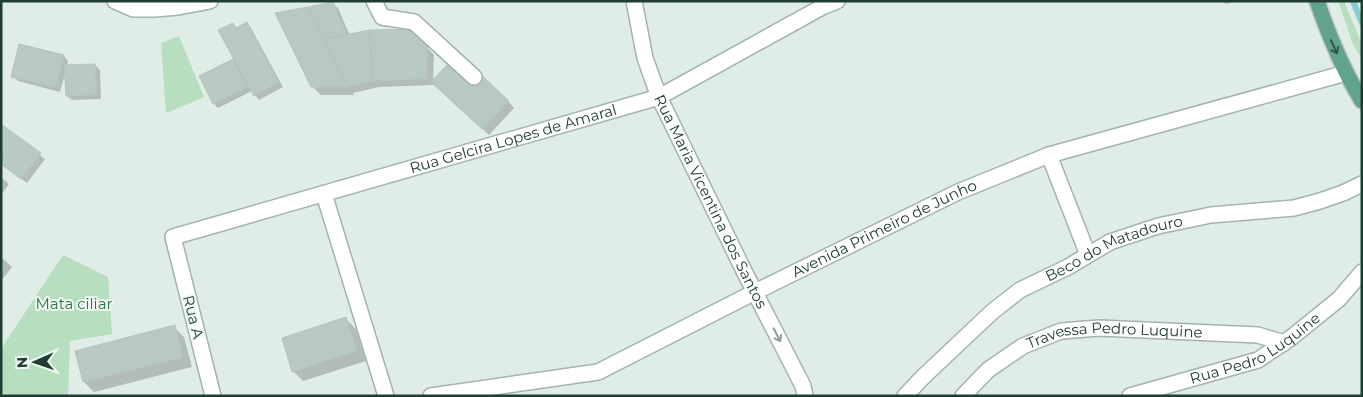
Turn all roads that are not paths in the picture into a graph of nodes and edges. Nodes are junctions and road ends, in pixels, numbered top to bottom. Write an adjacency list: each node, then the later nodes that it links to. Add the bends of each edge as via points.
1 (115, 1): 2 (street, via 133,9 178,7)
2 (210, 1)
3 (374, 1): 8 (street, via 382,17 414,22)
4 (634, 1): 9 (street, Rua Maria Vicentina dos Santos, via 645,58)
5 (837, 1): 9 (street, Rua Gelcira Lopes de Amaral)
6 (1317, 1): 7 (main road, one-way to 7)
7 (1346, 73): 10 (main road); 11 (street, Avenida Primeiro de Junho)
8 (474, 78)
9 (658, 97): 13 (street, Rua Gelcira Lopes de Amaral); 17 (street, Rua Maria Vicentina dos Santos)
10 (1362, 101)
11 (1049, 155): 15 (street); 17 (street, Avenida Primeiro de Junho, via 958,192)
12 (1362, 184): 15 (street, Beco do Matadouro, via 1294,208 1211,215 1158,226 1110,242)
13 (324, 194): 14 (street, Rua Gelcira Lopes de Amaral); 20 (street)
14 (173, 238): 19 (street, Rua A)
15 (1088, 255): 23 (street, Beco do Matadouro, via 1020,290 992,312)
16 (1362, 272): 18 (street, Rua Pedro Luquine, via 1339,299)
17 (755, 292): 21 (street, Avenida Primeiro de Junho, via 598,372); 22 (street, Rua Maria Vicentina dos Santos, one-way to 22, via 803,386)
18 (1284, 343): 24 (street, Travessa Pedro Luquine, via 1258,335 1099,328 1061,331 1023,346 988,370); 25 (street, Rua Pedro Luquine, via 1258,360)
19 (213, 396)
20 (386, 396)
21 (431, 396)
22 (805, 396)
23 (905, 396)
24 (963, 396)
25 (1130, 396)

